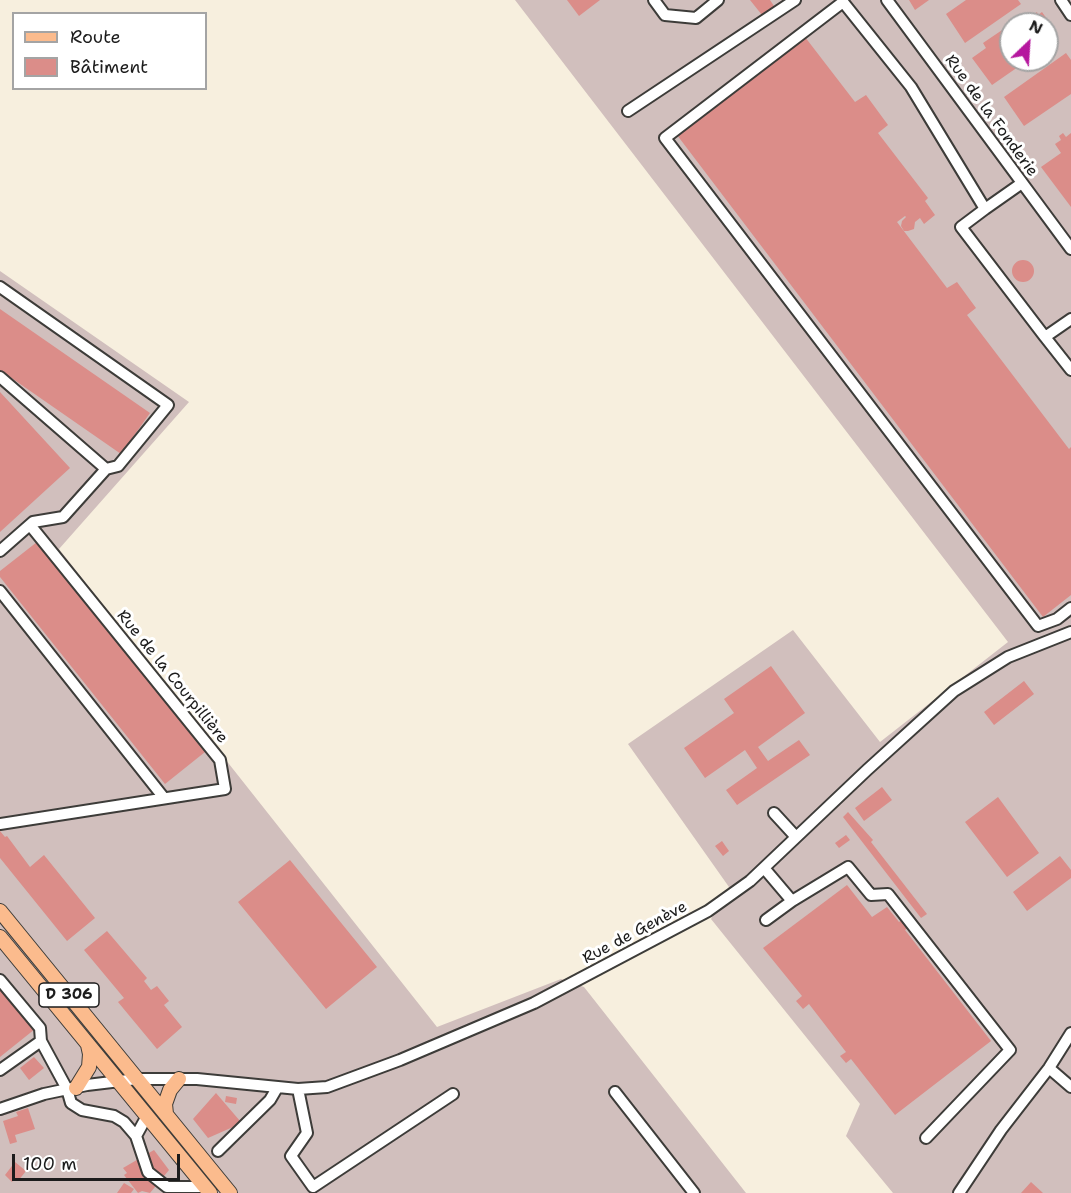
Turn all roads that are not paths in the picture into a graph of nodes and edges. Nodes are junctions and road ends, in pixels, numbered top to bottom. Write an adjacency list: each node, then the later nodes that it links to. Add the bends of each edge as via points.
1 (654, 0): 2 (street, via 665,15 696,18)
2 (718, 0)
3 (795, 0): 7 (street)
4 (887, 0): 8 (street, Rue de la Fonderie)
5 (1061, 0): 6 (street)
6 (1071, 15)
7 (628, 111)
8 (1022, 183): 9 (street); 10 (street, Rue de la Fonderie)
9 (985, 209): 13 (street, via 961,227); 20 (street, via 911,87 843,2 665,138 1038,626)
10 (1071, 249)
11 (0, 287): 16 (street, via 168,405 118,466)
12 (1071, 318): 13 (street)
13 (1045, 337): 14 (street)
14 (1071, 370)
15 (0, 377): 16 (street)
16 (106, 469): 17 (street, via 63,517)
17 (30, 525): 18 (street); 22 (street, Rue de la Courpillière, via 220,760 225,789)
18 (0, 551)
19 (0, 591): 22 (street)
20 (1071, 608)
21 (1071, 632): 25 (street, Rue de Genève, via 1008,657 954,691)
22 (164, 798): 24 (street, Rue de la Courpillière)
23 (774, 813): 25 (street)
24 (0, 824)
25 (796, 837): 26 (street, Rue de Genève)
26 (764, 867): 27 (street); 43 (street, Rue de Genève, via 708,911 534,1003 327,1087)
27 (792, 901): 29 (street); 50 (street, via 848,867 871,895 888,894 1010,1050)
28 (0, 911): 37 (main road, D 306)
29 (766, 920)
30 (3, 940): 34 (main road, D 306); 37 (main road, via 41,976 107,1054)
31 (0, 980): 33 (street, via 40,1028)
32 (1071, 1033): 35 (street)
33 (41, 1041): 36 (street); 42 (street)
34 (87, 1043): 39 (main road, D 306); 42 (main road, via 88,1067)
35 (1049, 1068): 41 (street); 56 (street)
36 (0, 1070)
37 (137, 1079): 38 (street, Rue de Genève); 39 (street, Rue de Genève); 47 (main road, D 306)
38 (179, 1079): 40 (street, Rue de Genève); 47 (main road, via 170,1090)
39 (118, 1081): 42 (street, Rue de Genève); 48 (main road, D 306); 53 (main road, via 148,1106)
40 (277, 1088): 43 (street, Rue de Genève); 51 (street, via 270,1100)
41 (1071, 1088)
42 (72, 1089): 46 (street, Rue de Genève); 49 (street, via 71,1103 77,1108 114,1116)
43 (298, 1089): 45 (street, via 307,1133 291,1156 313,1187)
44 (615, 1092): 55 (street)
45 (453, 1094)
46 (0, 1109)
47 (166, 1114): 54 (main road, D 306)
48 (147, 1116): 49 (street); 52 (main road, D 306)
49 (136, 1136): 52 (street, via 148,1172 167,1187)
50 (926, 1138)
51 (218, 1151)
52 (207, 1190)
53 (225, 1193)
54 (230, 1193)
55 (694, 1193)
56 (959, 1193)

